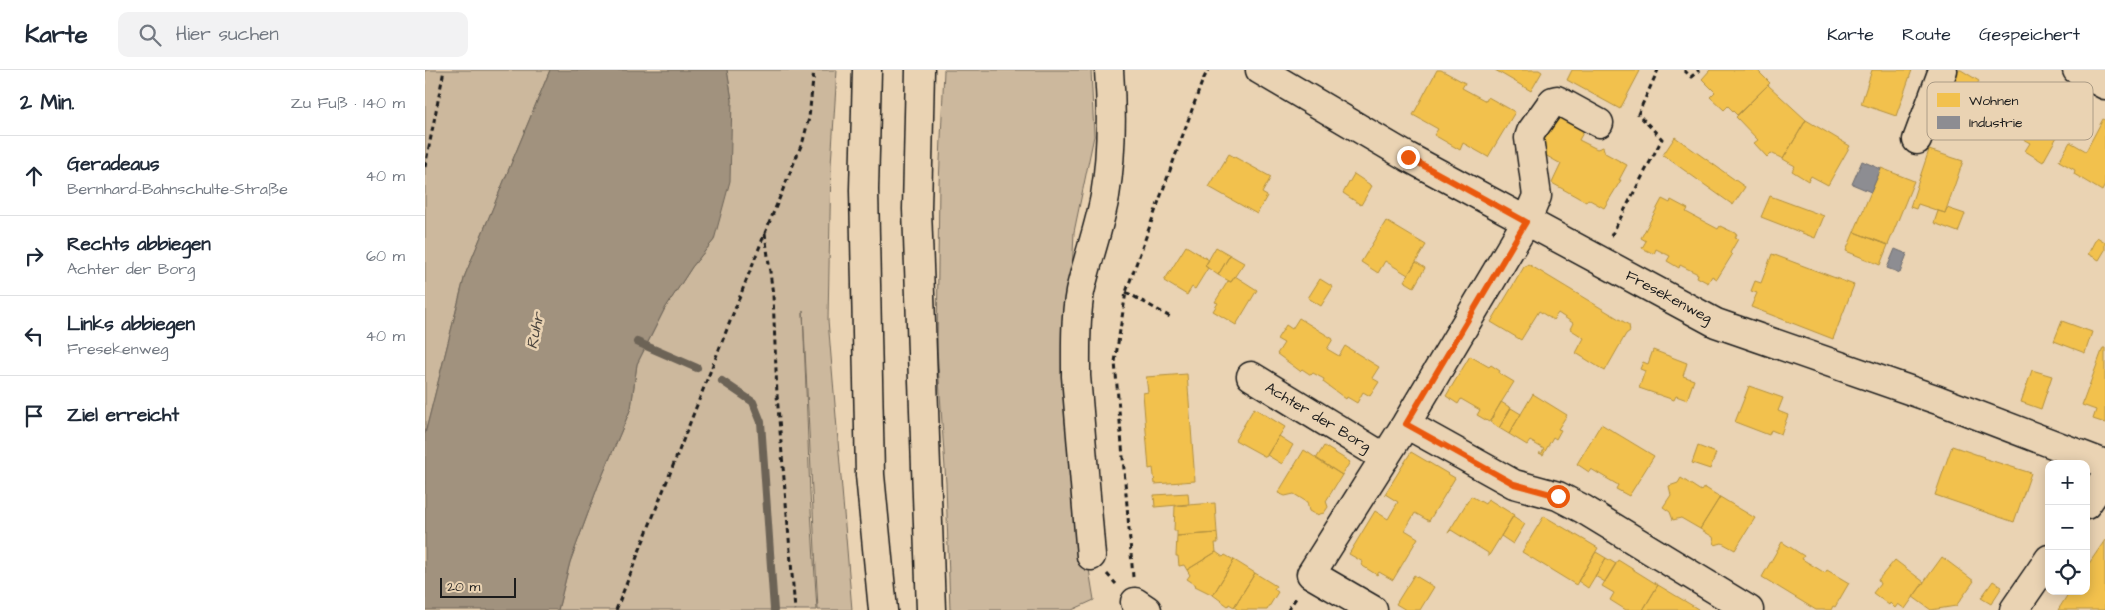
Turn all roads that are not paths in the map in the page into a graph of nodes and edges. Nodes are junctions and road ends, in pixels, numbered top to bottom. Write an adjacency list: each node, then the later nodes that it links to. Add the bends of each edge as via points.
1 (867, 70): 21 (main road, via 864,190 870,475)
2 (920, 70): 22 (main road, via 917,209)
3 (1109, 70): 19 (main road, via 1111,120 1107,180 1096,237 1080,293 1076,352)
4 (1260, 70): 12 (main road, Fresekenweg)
5 (1943, 70): 7 (main road)
6 (2077, 70): 8 (main road)
7 (1939, 82)
8 (2105, 85)
9 (1927, 113): 11 (main road)
10 (1599, 123): 12 (main road, Achter der Borg, via 1557,100 1549,103 1529,138 1537,196)
11 (1917, 140)
12 (1526, 222): 14 (main road, Achter der Borg); 16 (main road, Fresekenweg, via 1716,322 1938,400)
13 (1251, 376): 15 (main road, Achter der Borg)
14 (1406, 424): 15 (main road, Achter der Borg); 24 (main road, via 1514,484 1558,496 1583,509)
15 (1385, 458): 23 (main road, Achter der Borg, via 1311,574)
16 (2105, 464)
17 (2105, 478): 18 (main road)
18 (2090, 499)
19 (1091, 556)
20 (2045, 566): 25 (main road)
21 (883, 610)
22 (931, 610)
23 (1373, 610)
24 (1749, 610)
25 (2014, 610)

